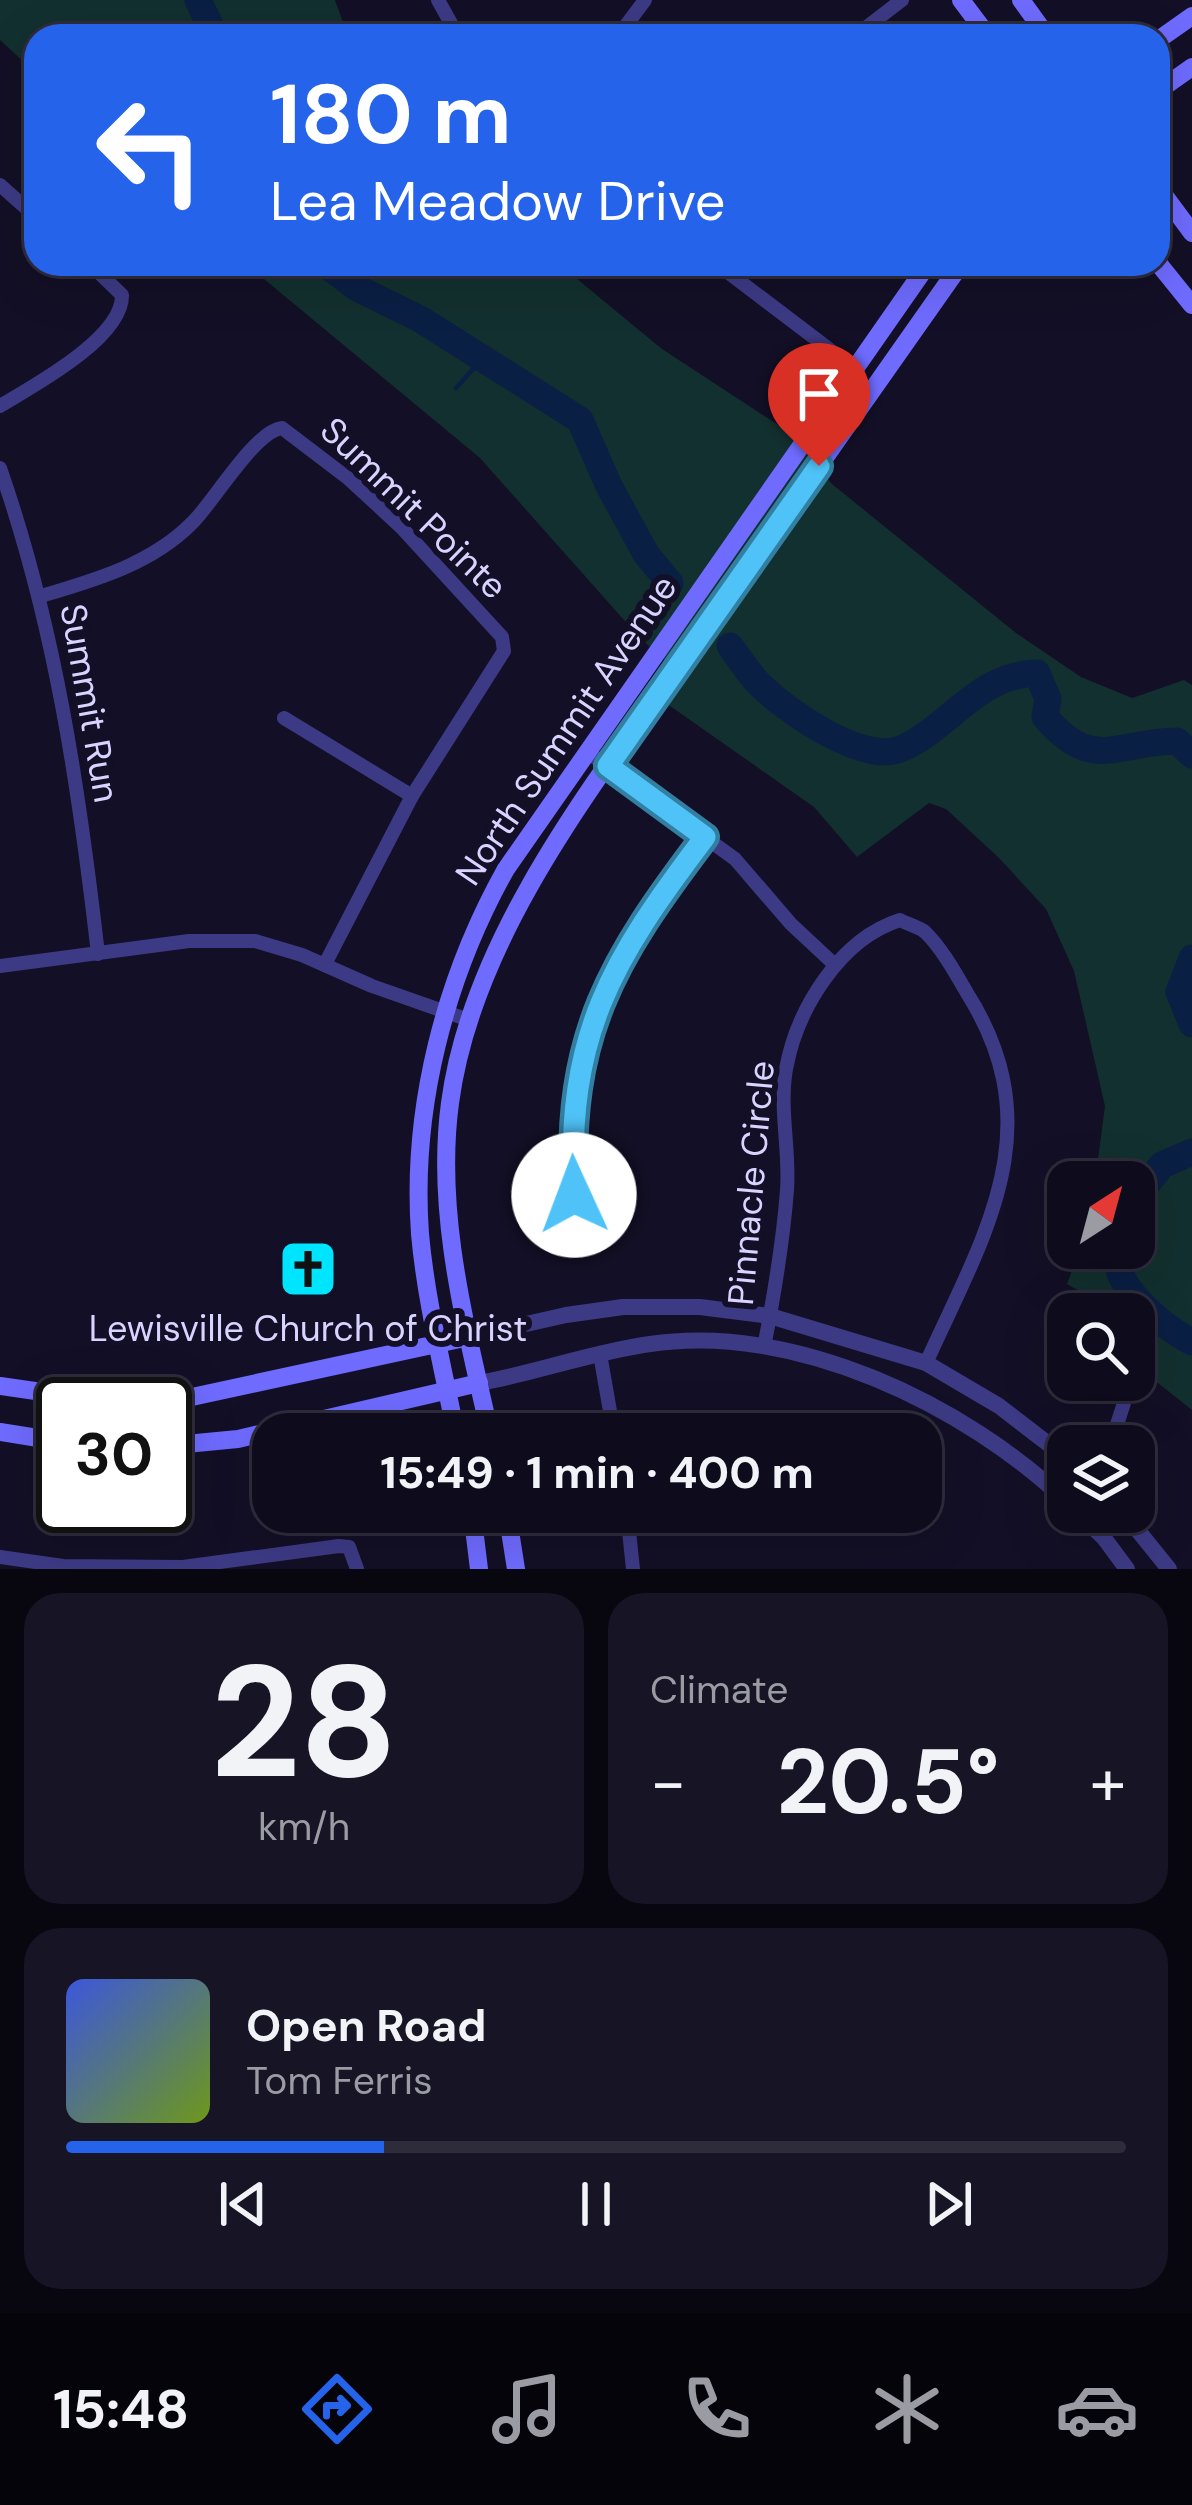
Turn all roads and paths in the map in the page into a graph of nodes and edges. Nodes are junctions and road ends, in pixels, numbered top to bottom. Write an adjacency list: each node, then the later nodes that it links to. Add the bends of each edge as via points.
1 (902, 0): 2 (street)
2 (871, 24)
3 (0, 184): 5 (street)
4 (1170, 203): 6 (main road)
5 (24, 206)
6 (1192, 233)
7 (102, 276): 14 (street, via 122,295 120,313 84,351)
8 (733, 276): 13 (street)
9 (919, 276): 13 (main road, North Summit Avenue)
10 (953, 276): 19 (main road, North Summit Avenue)
11 (1169, 276): 12 (main road)
12 (1192, 305)
13 (854, 368): 18 (main road, North Summit Avenue)
14 (0, 406)
15 (0, 468): 16 (street, Summit Run)
16 (40, 596): 20 (street, Summit Pointe, via 112,574 165,545 217,496 264,434 291,431 401,526 502,637 504,651); 22 (street, Summit Run, via 61,687)
17 (284, 718): 20 (street)
18 (586, 751): 19 (street); 26 (main road, North Summit Avenue, via 488,901)
19 (608, 766): 21 (street); 27 (main road, North Summit Avenue, via 533,882)
20 (412, 796): 23 (street, Summit Pointe)
21 (705, 837): 24 (street, via 752,874); 28 (street, via 618,966 580,1061 572,1144)
22 (98, 954): 23 (street, via 231,939); 25 (street)
23 (325, 964): 26 (street)
24 (835, 965): 29 (street, Pinnacle Circle, via 805,1015 786,1070 788,1170); 34 (street, Pinnacle Circle, via 884,925 900,920 924,932 986,1024 1004,1078 1010,1129 1000,1196)
25 (0, 966)
26 (446, 1013): 27 (street); 31 (main road, North Summit Avenue, via 423,1124 420,1187)
27 (469, 1020): 30 (main road, North Summit Avenue, via 447,1139 449,1238)
28 (579, 1247)
29 (770, 1316): 30 (street, via 623,1307); 32 (street, Pinnacle Circle); 34 (street)
30 (469, 1337): 31 (main road); 35 (main road, North Summit Avenue)
31 (438, 1344): 36 (main road, via 178,1400); 37 (main road, North Summit Avenue)
32 (764, 1347): 33 (street, via 653,1343); 47 (street, via 846,1368 912,1397 992,1440)
33 (600, 1354): 35 (street); 41 (street)
34 (926, 1364): 46 (street)
35 (479, 1383): 37 (main road); 40 (main road, North Summit Avenue)
36 (0, 1386)
37 (448, 1391): 39 (main road, North Summit Avenue); 45 (main road)
38 (1124, 1403): 42 (street)
39 (452, 1413)
40 (485, 1413)
41 (610, 1413)
42 (1117, 1425)
43 (0, 1432): 44 (main road)
44 (36, 1438)
45 (192, 1443)
46 (1047, 1443)
47 (1047, 1482)
48 (475, 1533): 55 (main road)
49 (510, 1533): 56 (main road)
50 (629, 1533): 57 (street)
51 (1099, 1533): 58 (street)
52 (1140, 1533): 59 (street)
53 (0, 1557): 54 (street, via 183,1568 349,1547)
54 (357, 1569)
55 (479, 1569)
56 (516, 1569)
57 (633, 1569)
58 (1127, 1569)
59 (1169, 1569)

